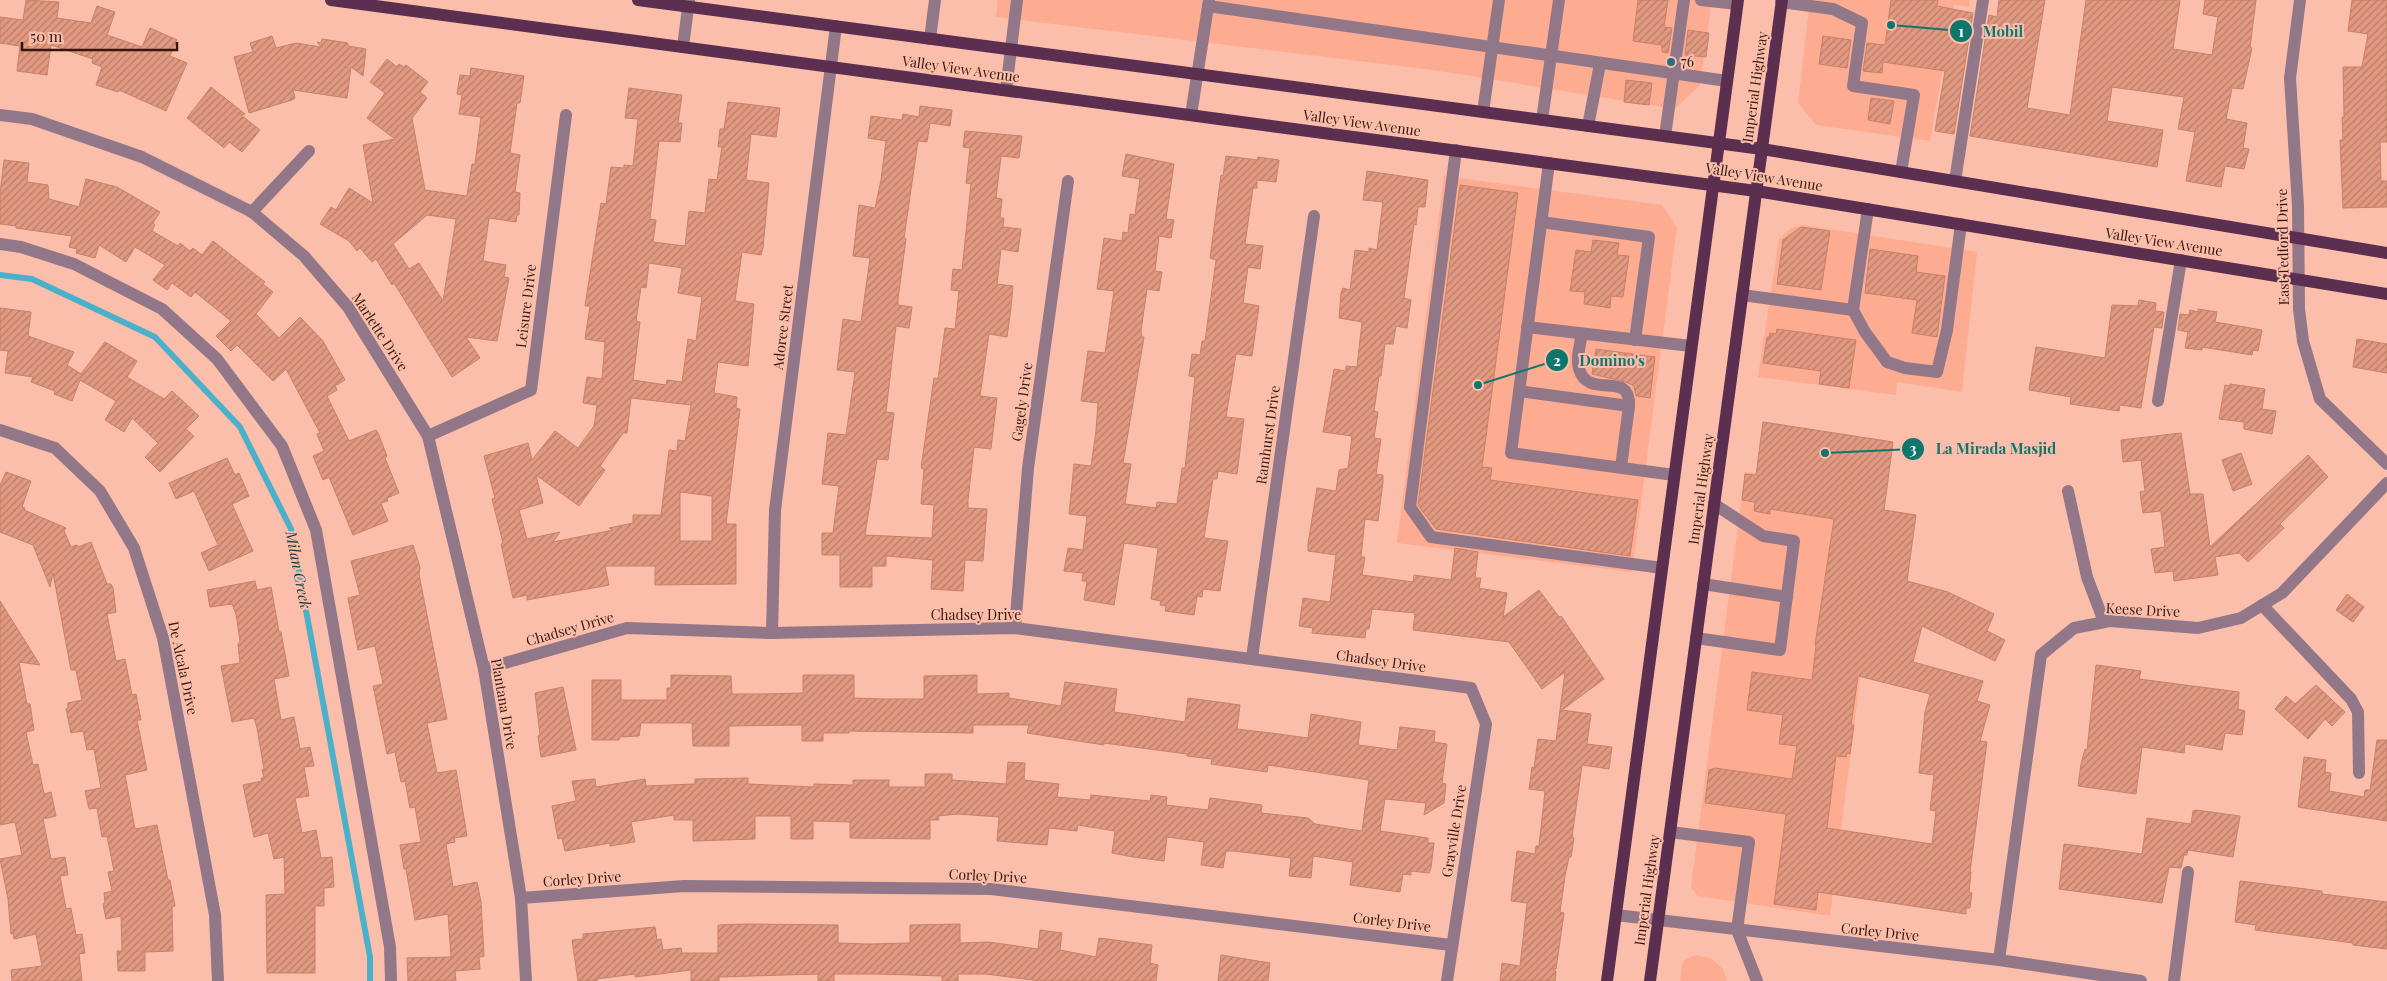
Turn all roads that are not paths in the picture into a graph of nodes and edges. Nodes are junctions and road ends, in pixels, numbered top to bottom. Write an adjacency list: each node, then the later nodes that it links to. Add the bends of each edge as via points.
1 (331, 0): 17 (main road, Valley View Avenue)
2 (638, 0): 13 (main road, Valley View Avenue)
3 (935, 0): 16 (street)
4 (1017, 0): 19 (street)
5 (1499, 0): 18 (street)
6 (1559, 0): 20 (street)
7 (1684, 0): 24 (street)
8 (1702, 0): 12 (street)
9 (1984, 0): 41 (street)
10 (2300, 0): 49 (street, East Tedford Drive, via 2290,78)
11 (1781, 1): 35 (main road, Imperial Highway); 39 (street, via 1833,9 1862,22 1853,86 1914,94)
12 (1738, 2): 25 (main road, Imperial Highway)
13 (688, 3): 15 (main road, Valley View Avenue); 17 (street)
14 (1208, 3): 18 (street); 23 (street)
15 (836, 26): 16 (main road, Valley View Avenue); 22 (street, Adoree Street)
16 (930, 39): 19 (main road, Valley View Avenue)
17 (683, 47): 22 (main road, Valley View Avenue)
18 (1492, 48): 20 (street); 27 (street)
19 (1011, 50): 23 (main road, Valley View Avenue); 26 (street)
20 (1551, 57): 21 (street); 31 (street)
21 (1600, 64): 24 (street); 32 (street)
22 (831, 67): 26 (main road, Valley View Avenue); 78 (street, Adoree Street, via 774,510)
23 (1197, 74): 27 (main road, Valley View Avenue); 30 (street)
24 (1674, 75): 25 (street); 33 (street)
25 (1727, 81): 34 (main road, Imperial Highway)
26 (1006, 90): 30 (main road, Valley View Avenue)
27 (1483, 112): 31 (main road, Valley View Avenue)
28 (0, 115): 45 (street, Marlette Drive, via 32,119 142,157)
29 (566, 115): 65 (street, Leisure Drive, via 530,390)
30 (1191, 115): 36 (main road, Valley View Avenue)
31 (1542, 120): 32 (main road, Valley View Avenue)
32 (1588, 126): 33 (main road, Valley View Avenue)
33 (1666, 136): 34 (main road, Valley View Avenue)
34 (1718, 144): 35 (main road, Valley View Avenue); 42 (main road, Imperial Highway)
35 (1762, 149): 39 (main road, Valley View Avenue); 43 (main road, Imperial Highway)
36 (1456, 150): 38 (main road, Valley View Avenue); 72 (street, via 1410,507 1432,537)
37 (309, 151): 45 (street)
38 (1549, 163): 42 (main road, Valley View Avenue); 47 (street)
39 (1901, 172): 41 (main road, Valley View Avenue)
40 (1068, 181): 77 (street, Gagely Drive, via 1028,468)
41 (1955, 181): 49 (main road, Valley View Avenue)
42 (1713, 185): 43 (main road, Valley View Avenue); 60 (main road, Imperial Highway)
43 (1756, 191): 44 (main road, Valley View Avenue); 55 (main road, Imperial Highway)
44 (1868, 209): 48 (main road, Valley View Avenue); 56 (street)
45 (252, 212): 65 (street, Marlette Drive, via 304,256 348,307)
46 (1314, 216): 80 (street, Ramhurst Drive)
47 (1541, 222): 57 (street); 59 (street, via 1649,237)
48 (1961, 224): 52 (main road, Valley View Avenue); 56 (street, via 1947,330 1937,372 1887,362)
49 (2299, 238): 51 (main road, Valley View Avenue); 53 (street, East Tedford Drive)
50 (0, 244): 94 (street, via 21,247 74,264 162,309 217,359 282,446 316,530 390,947)
51 (2387, 253)
52 (2181, 260): 53 (main road, Valley View Avenue); 62 (street)
53 (2299, 279): 54 (main road, Valley View Avenue); 66 (street, East Tedford Drive, via 2303,341 2320,399)
54 (2387, 294)
55 (1742, 295): 56 (street); 71 (main road, Imperial Highway)
56 (1853, 310)
57 (1527, 327): 58 (street); 61 (street)
58 (1582, 334): 59 (street); 63 (street, via 1578,358 1584,379 1592,384 1623,388 1630,396)
59 (1635, 340): 60 (street)
60 (1691, 346): 68 (main road, Imperial Highway)
61 (1519, 391): 63 (street); 67 (street, via 1511,453)
62 (2158, 401)
63 (1629, 406): 67 (street)
64 (0, 430): 93 (street, De Alcala Drive, via 55,448 100,491 134,548 165,648 215,915)
65 (428, 436): 81 (street, Plantana Drive)
66 (2387, 464)
67 (1621, 468): 68 (street)
68 (1674, 475): 72 (main road, Imperial Highway)
69 (2387, 483): 75 (street, Keese Drive, via 2282,593)
70 (2068, 491): 76 (street, via 2086,578)
71 (1714, 504): 73 (main road, Imperial Highway); 74 (street, via 1763,536 1794,541)
72 (1662, 568): 87 (main road, Imperial Highway)
73 (1703, 584): 74 (street); 79 (main road, Imperial Highway)
74 (1787, 597): 79 (street, via 1780,650)
75 (2262, 605): 76 (street, Keese Drive, via 2241,618 2198,628); 83 (street, via 2352,699 2358,712)
76 (2104, 622): 91 (street, Keese Drive, via 2074,628 2041,655)
77 (1014, 628): 78 (street, Chadsey Drive); 80 (street, Chadsey Drive)
78 (772, 633): 81 (street, Chadsey Drive, via 627,628)
79 (1696, 638): 84 (main road, Imperial Highway)
80 (1252, 658): 82 (street, Chadsey Drive)
81 (484, 668): 86 (street, Plantana Drive)
82 (1471, 688): 90 (street, Grayville Drive, via 1486,724)
83 (2359, 773)
84 (1670, 832): 88 (main road, Imperial Highway); 89 (street, via 1749,842)
85 (2188, 872): 101 (street)
86 (521, 898): 90 (street, Corley Drive, via 684,886 991,889); 95 (street, Plantana Drive)
87 (1616, 915): 88 (street, Corley Drive); 97 (main road, Imperial Highway)
88 (1658, 921): 89 (street, Corley Drive); 98 (main road, Imperial Highway)
89 (1737, 930): 91 (street, Corley Drive); 99 (street)
90 (1451, 945): 96 (street, Grayville Drive)
91 (1999, 960): 92 (street, Corley Drive)
92 (2098, 978): 100 (street, Corley Drive)
93 (218, 981)
94 (391, 981)
95 (526, 981)
96 (1447, 981)
97 (1607, 981)
98 (1650, 981)
99 (1756, 981)
100 (2142, 981)
101 (2174, 981)

